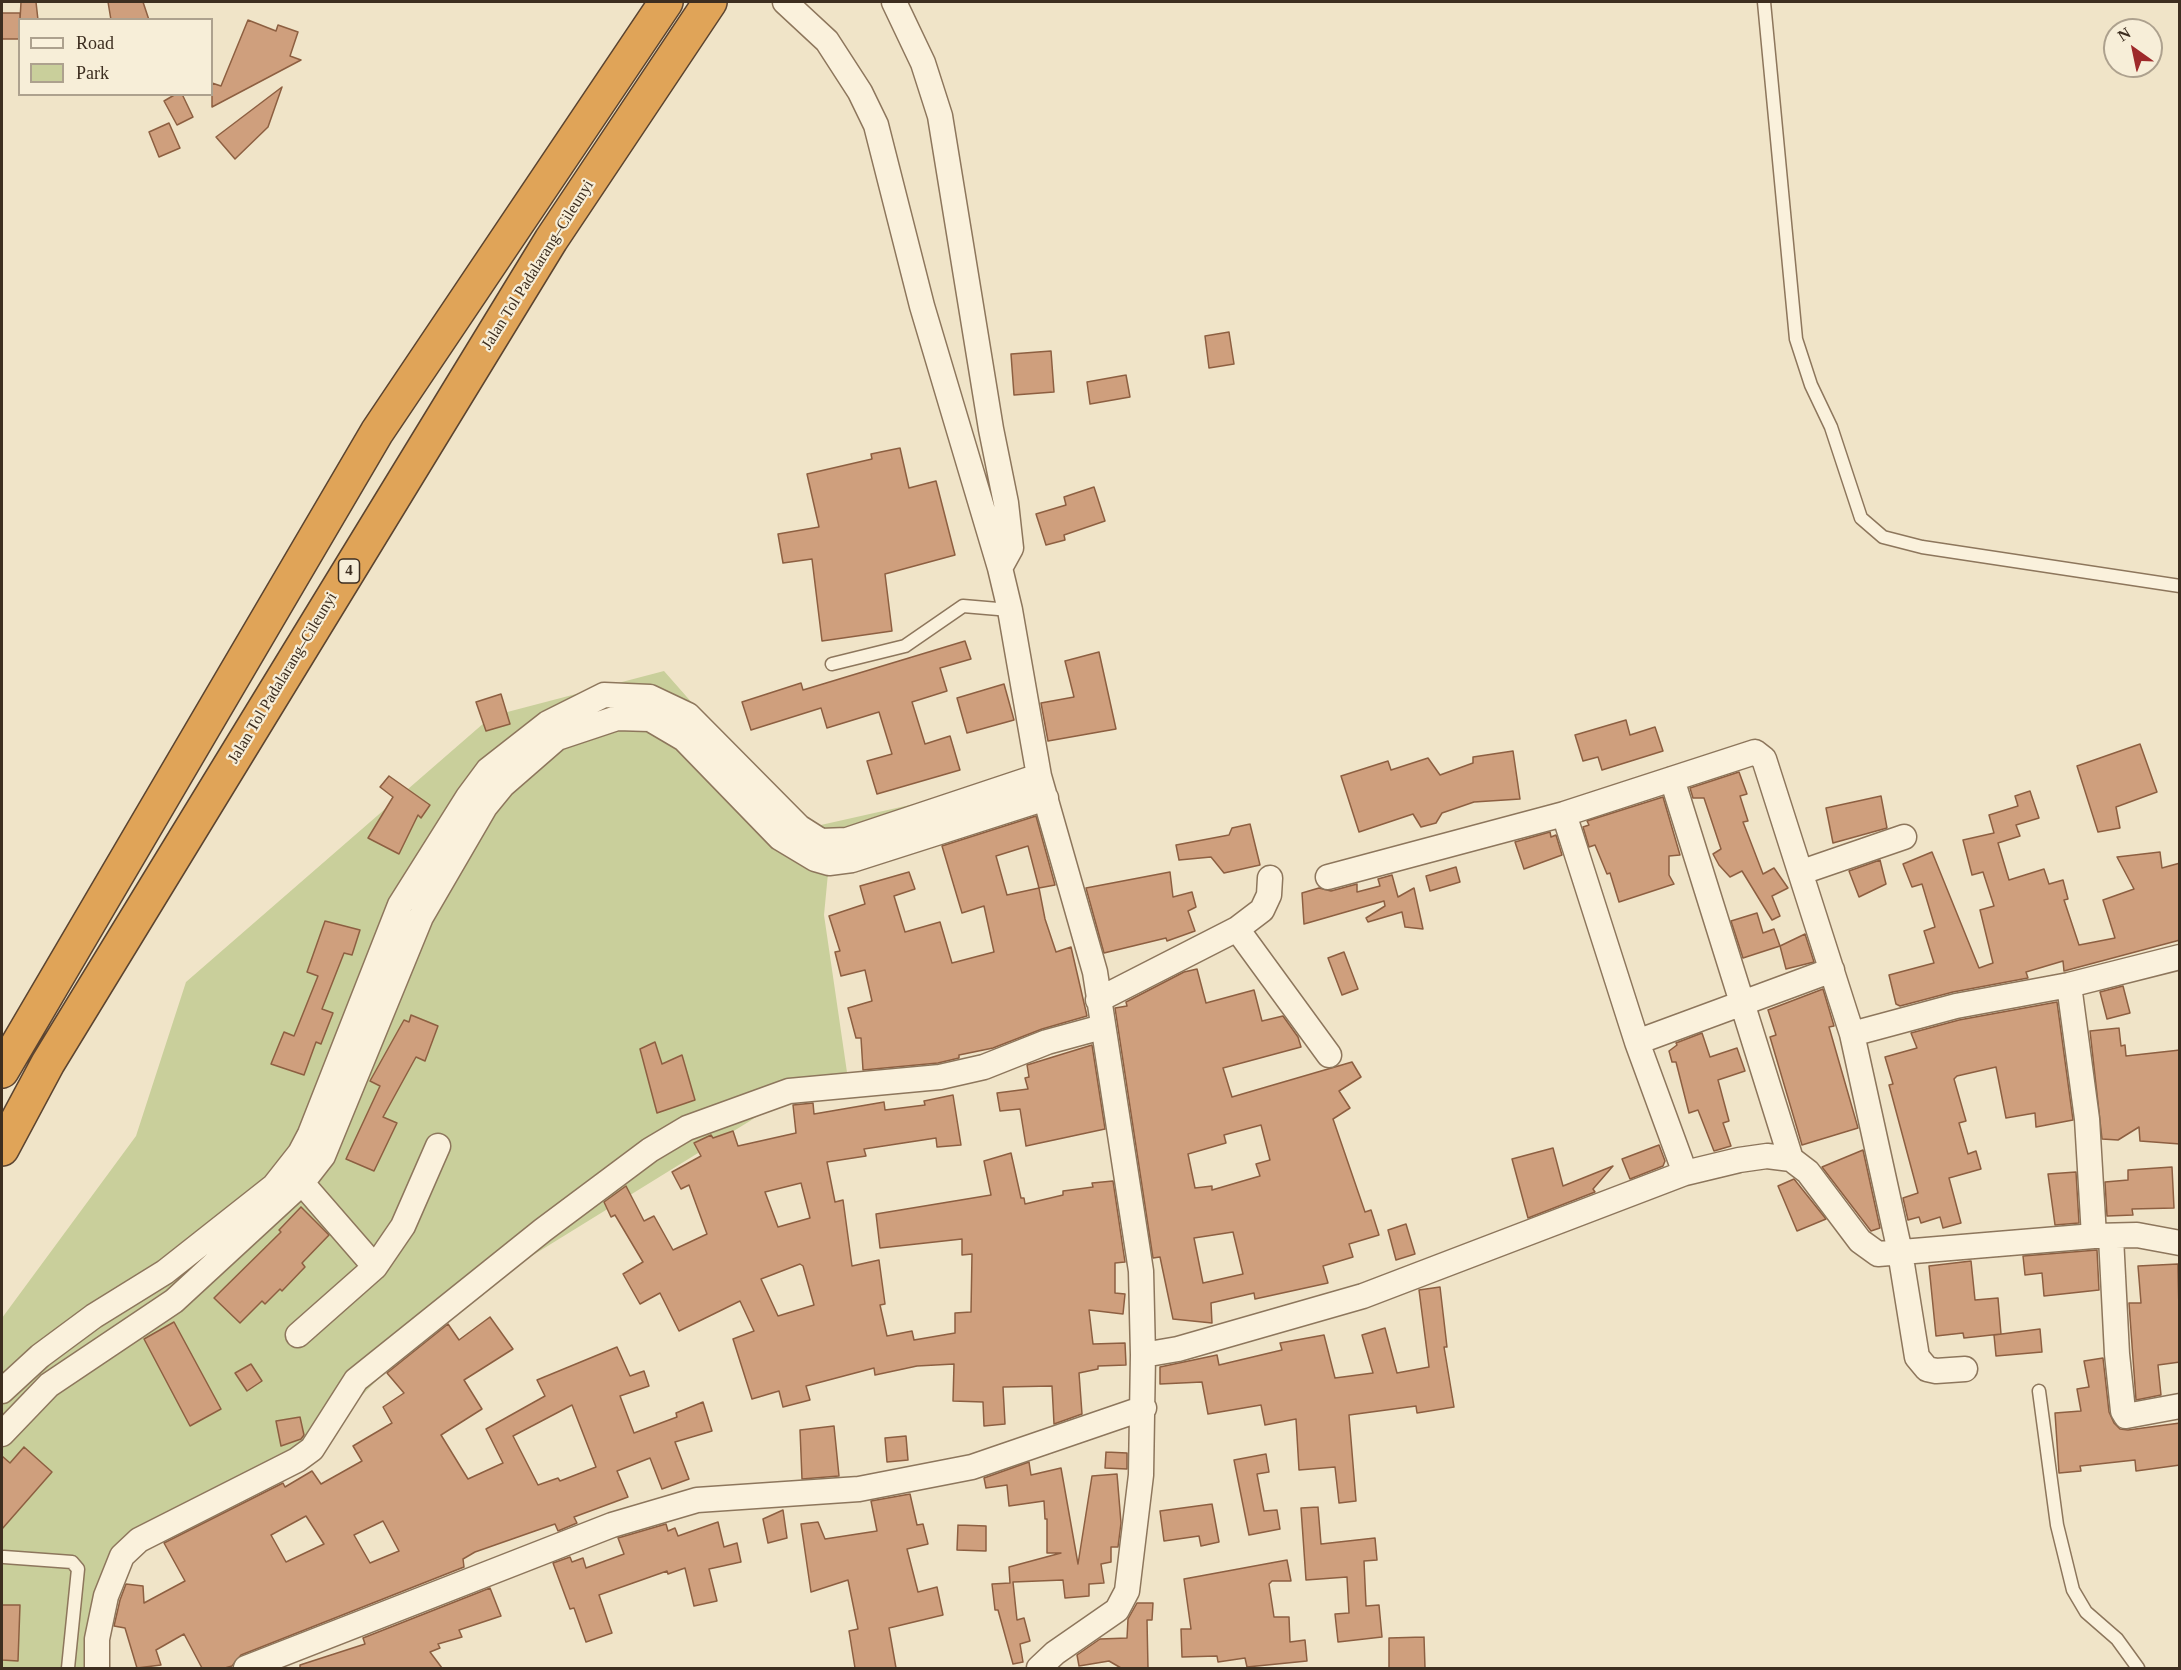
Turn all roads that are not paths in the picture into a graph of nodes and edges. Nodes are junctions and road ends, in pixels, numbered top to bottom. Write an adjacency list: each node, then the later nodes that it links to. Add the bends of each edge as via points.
1 (666, 2): 28 (highway, via 377,432)
2 (710, 2): 30 (highway, Jalan Tol Padalarang–Cileunyi / 4, via 544,250 48,1063)
3 (784, 2): 6 (street, via 827,41 876,125 922,306)
4 (894, 2): 6 (street, via 923,63 940,116 1006,503 1011,548)
5 (1764, 2): 7 (lane, via 1796,339 1861,518 1883,537 1922,548)
6 (1000, 568): 8 (street)
7 (2180, 586)
8 (1010, 610): 9 (lane, via 963,606 905,646); 11 (street)
9 (832, 664)
10 (1672, 779): 12 (street); 15 (street, via 1735,757 1761,754); 23 (street)
11 (1042, 787): 14 (street); 22 (street, via 1095,972)
12 (1564, 814): 16 (street); 26 (street)
13 (1904, 837): 15 (street)
14 (850, 850): 33 (street, via 829,863 780,838 684,739 650,719 617,718 557,738 502,785 485,807 421,917 323,1156); 41 (street, via 798,827 688,715 650,697 604,695 548,723 488,770 400,905 310,1134 281,1178 165,1272 94,1316)
15 (1802, 872): 20 (street)
16 (1328, 877)
17 (1270, 878): 18 (street, via 1269,895 1262,910)
18 (1237, 929): 22 (street); 27 (street)
19 (2180, 957): 21 (street)
20 (1832, 970): 23 (street); 25 (street)
21 (2069, 985): 25 (street, via 1956,1006); 34 (street)
22 (1098, 1000): 24 (street)
23 (1741, 1003): 26 (street); 31 (street)
24 (1102, 1027): 39 (street, via 1141,1271); 48 (street, via 1047,1042 984,1067 940,1077 789,1091 696,1124 650,1150 356,1380 312,1449 139,1540 122,1557 106,1596 97,1640)
25 (1852, 1034): 36 (street)
26 (1637, 1042): 32 (street)
27 (1329, 1055)
28 (2, 1071)
29 (438, 1146): 37 (street, via 404,1226)
30 (2, 1149)
31 (1791, 1159): 32 (street, via 1767,1156); 36 (street, via 1808,1172 1860,1241 1878,1254)
32 (1685, 1173): 39 (street, via 1363,1296 1178,1349)
33 (302, 1183): 37 (street); 45 (street, via 174,1301 49,1385)
34 (2103, 1236): 35 (street, via 2137,1236); 36 (street); 43 (street, via 2123,1411 2126,1416)
35 (2180, 1243)
36 (1900, 1252): 40 (street, via 1917,1357 1927,1369)
37 (375, 1267): 38 (street)
38 (298, 1335)
39 (1143, 1355): 44 (street)
40 (1965, 1369)
41 (2, 1390)
42 (2039, 1391): 51 (lane, via 2057,1525 2073,1590 2086,1612 2117,1639)
43 (2180, 1406)
44 (1144, 1408): 49 (street, via 972,1467 859,1489 697,1500 612,1525); 50 (street, via 1141,1475 1127,1591 1117,1610)
45 (2, 1434)
46 (4, 1557): 47 (lane, via 72,1562 78,1569)
47 (68, 1668)
48 (97, 1668)
49 (246, 1668)
50 (1039, 1668)
51 (2138, 1668)

